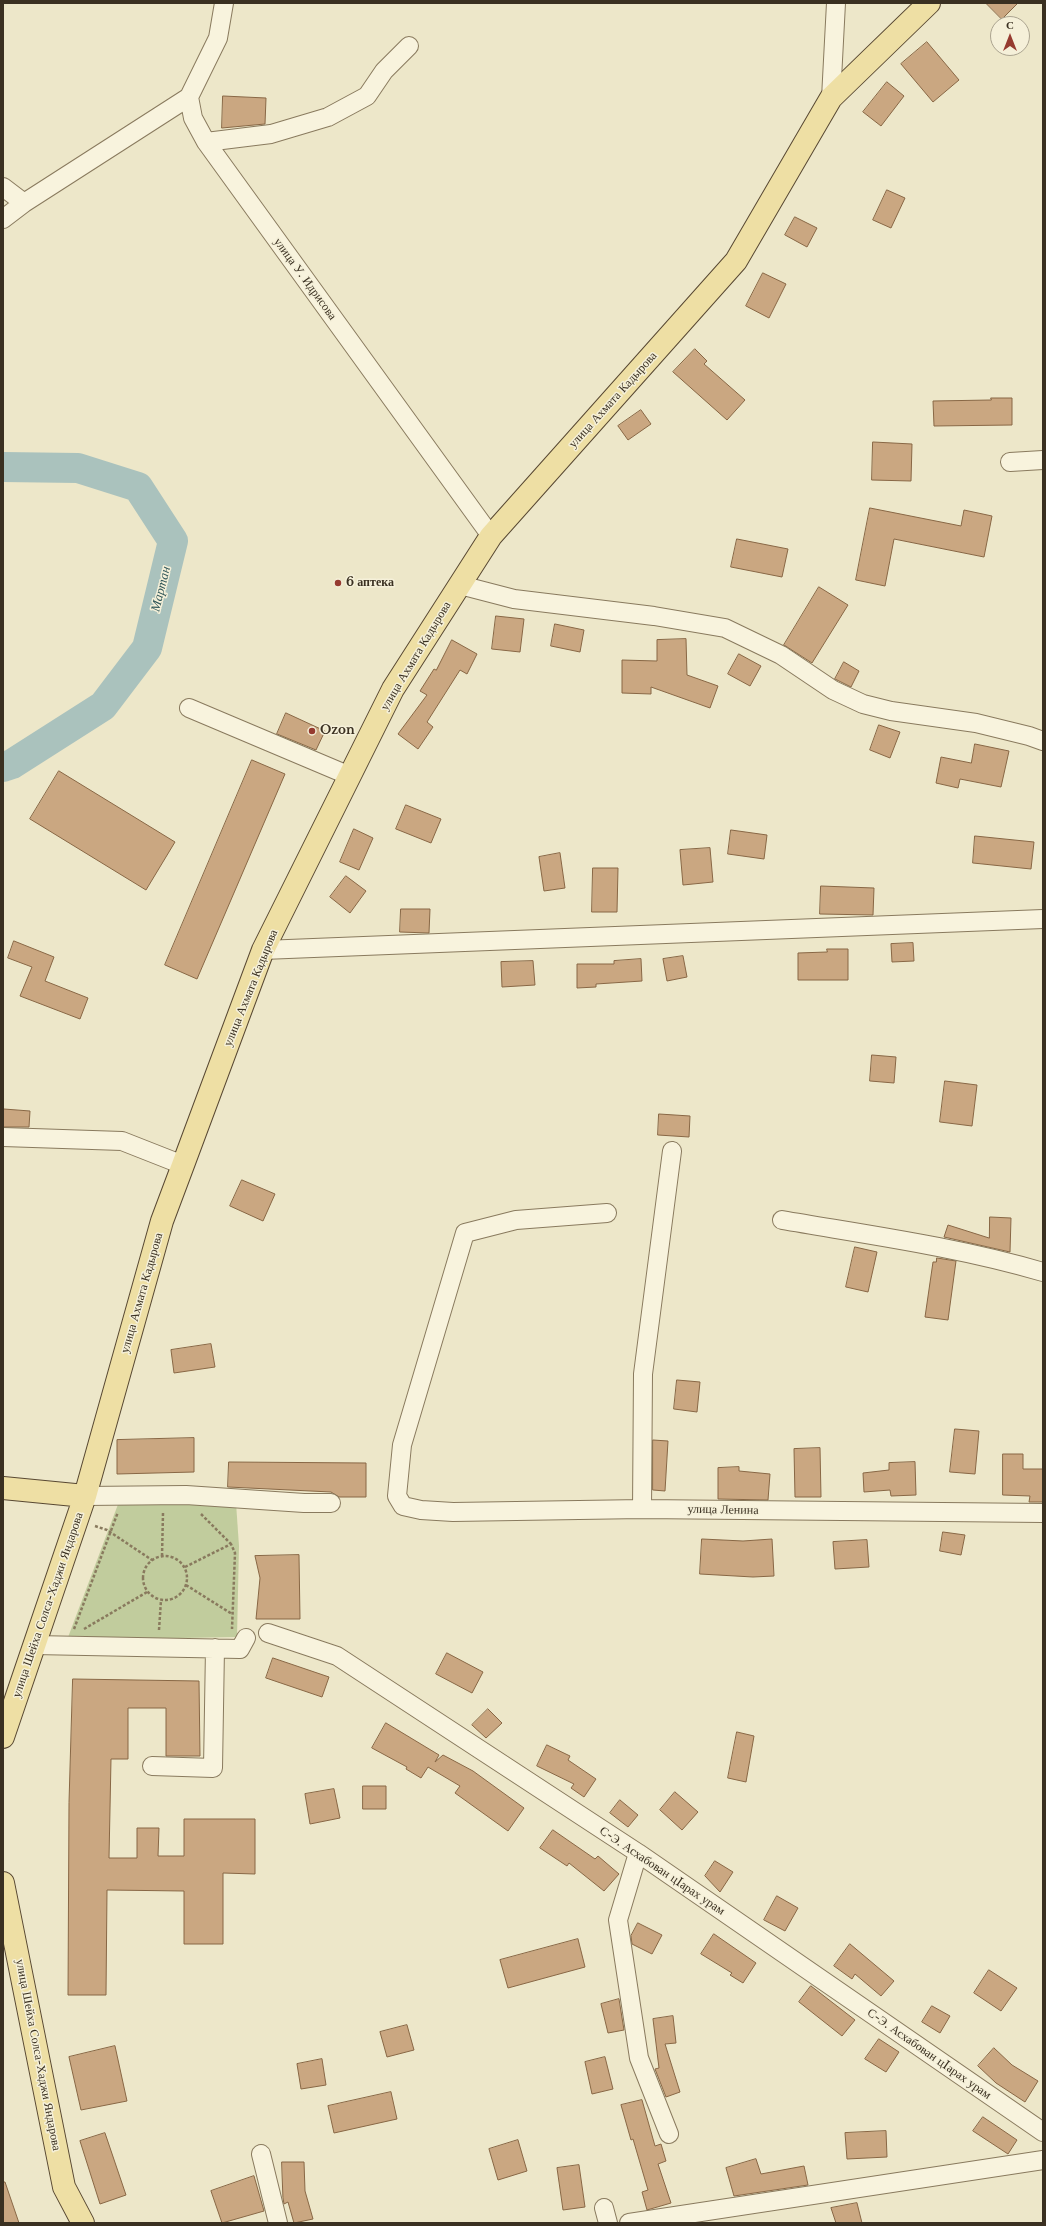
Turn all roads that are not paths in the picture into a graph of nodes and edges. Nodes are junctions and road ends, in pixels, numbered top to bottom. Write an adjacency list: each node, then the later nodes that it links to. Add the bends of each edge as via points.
1 (224, 3): 5 (street, via 218,38)
2 (836, 3): 6 (street)
3 (929, 3): 6 (main road, улица Ахмата Кадырова)
4 (409, 46): 7 (street, via 384,70 367,96 328,117 271,134)
5 (189, 97): 7 (street, улица У. Идрисова, via 193,118); 9 (street)
6 (831, 98): 13 (main road, улица Ахмата Кадырова, via 736,261)
7 (206, 142): 13 (street, улица У. Идрисова)
8 (3, 187): 9 (street)
9 (24, 203): 10 (street)
10 (3, 220)
11 (1043, 460): 12 (street)
12 (1010, 462)
13 (491, 536): 14 (main road, улица Ахмата Кадырова)
14 (460, 585): 16 (street, via 514,599 654,616 725,628 781,655 833,690 863,704 891,711 976,723); 17 (main road, улица Ахмата Кадырова, via 393,690)
15 (189, 708): 17 (street)
16 (1043, 741)
17 (350, 776): 19 (main road, улица Ахмата Кадырова)
18 (1043, 919): 19 (street)
19 (263, 950): 22 (main road, улица Ахмата Кадырова)
20 (3, 1137): 22 (street, via 122,1141)
21 (672, 1151): 29 (street, via 644,1374)
22 (183, 1165): 27 (main road, улица Ахмата Кадырова, via 162,1222)
23 (606, 1213): 29 (street, улица Ленина, via 516,1220 465,1233 402,1444 397,1496 403,1506 453,1512)
24 (782, 1220): 25 (street, via 918,1244)
25 (1043, 1272)
26 (3, 1488): 27 (main road)
27 (85, 1496): 28 (street, via 186,1495); 33 (main road, улица Шейха Солса-Хаджи Яндарова)
28 (331, 1503)
29 (642, 1509): 30 (street, улица Ленина)
30 (1043, 1513)
31 (268, 1633): 37 (street, С-Э. Асхабован цIарах урам, via 337,1656)
32 (239, 1637): 34 (street, via 240,1649)
33 (34, 1645): 34 (street); 35 (main road, улица Шейха Солса-Хаджи Яндарова)
34 (215, 1648): 36 (street, via 213,1768)
35 (3, 1737)
36 (152, 1766)
37 (638, 1853): 39 (street, С-Э. Асхабован цIарах урам); 40 (street, via 618,1920 639,2058)
38 (3, 1883): 43 (main road, улица Шейха Солса-Хаджи Яндарова, via 64,2187)
39 (1043, 2132)
40 (669, 2134)
41 (261, 2154): 44 (street)
42 (1043, 2160): 45 (street)
43 (83, 2223)
44 (278, 2223)
45 (628, 2223)

